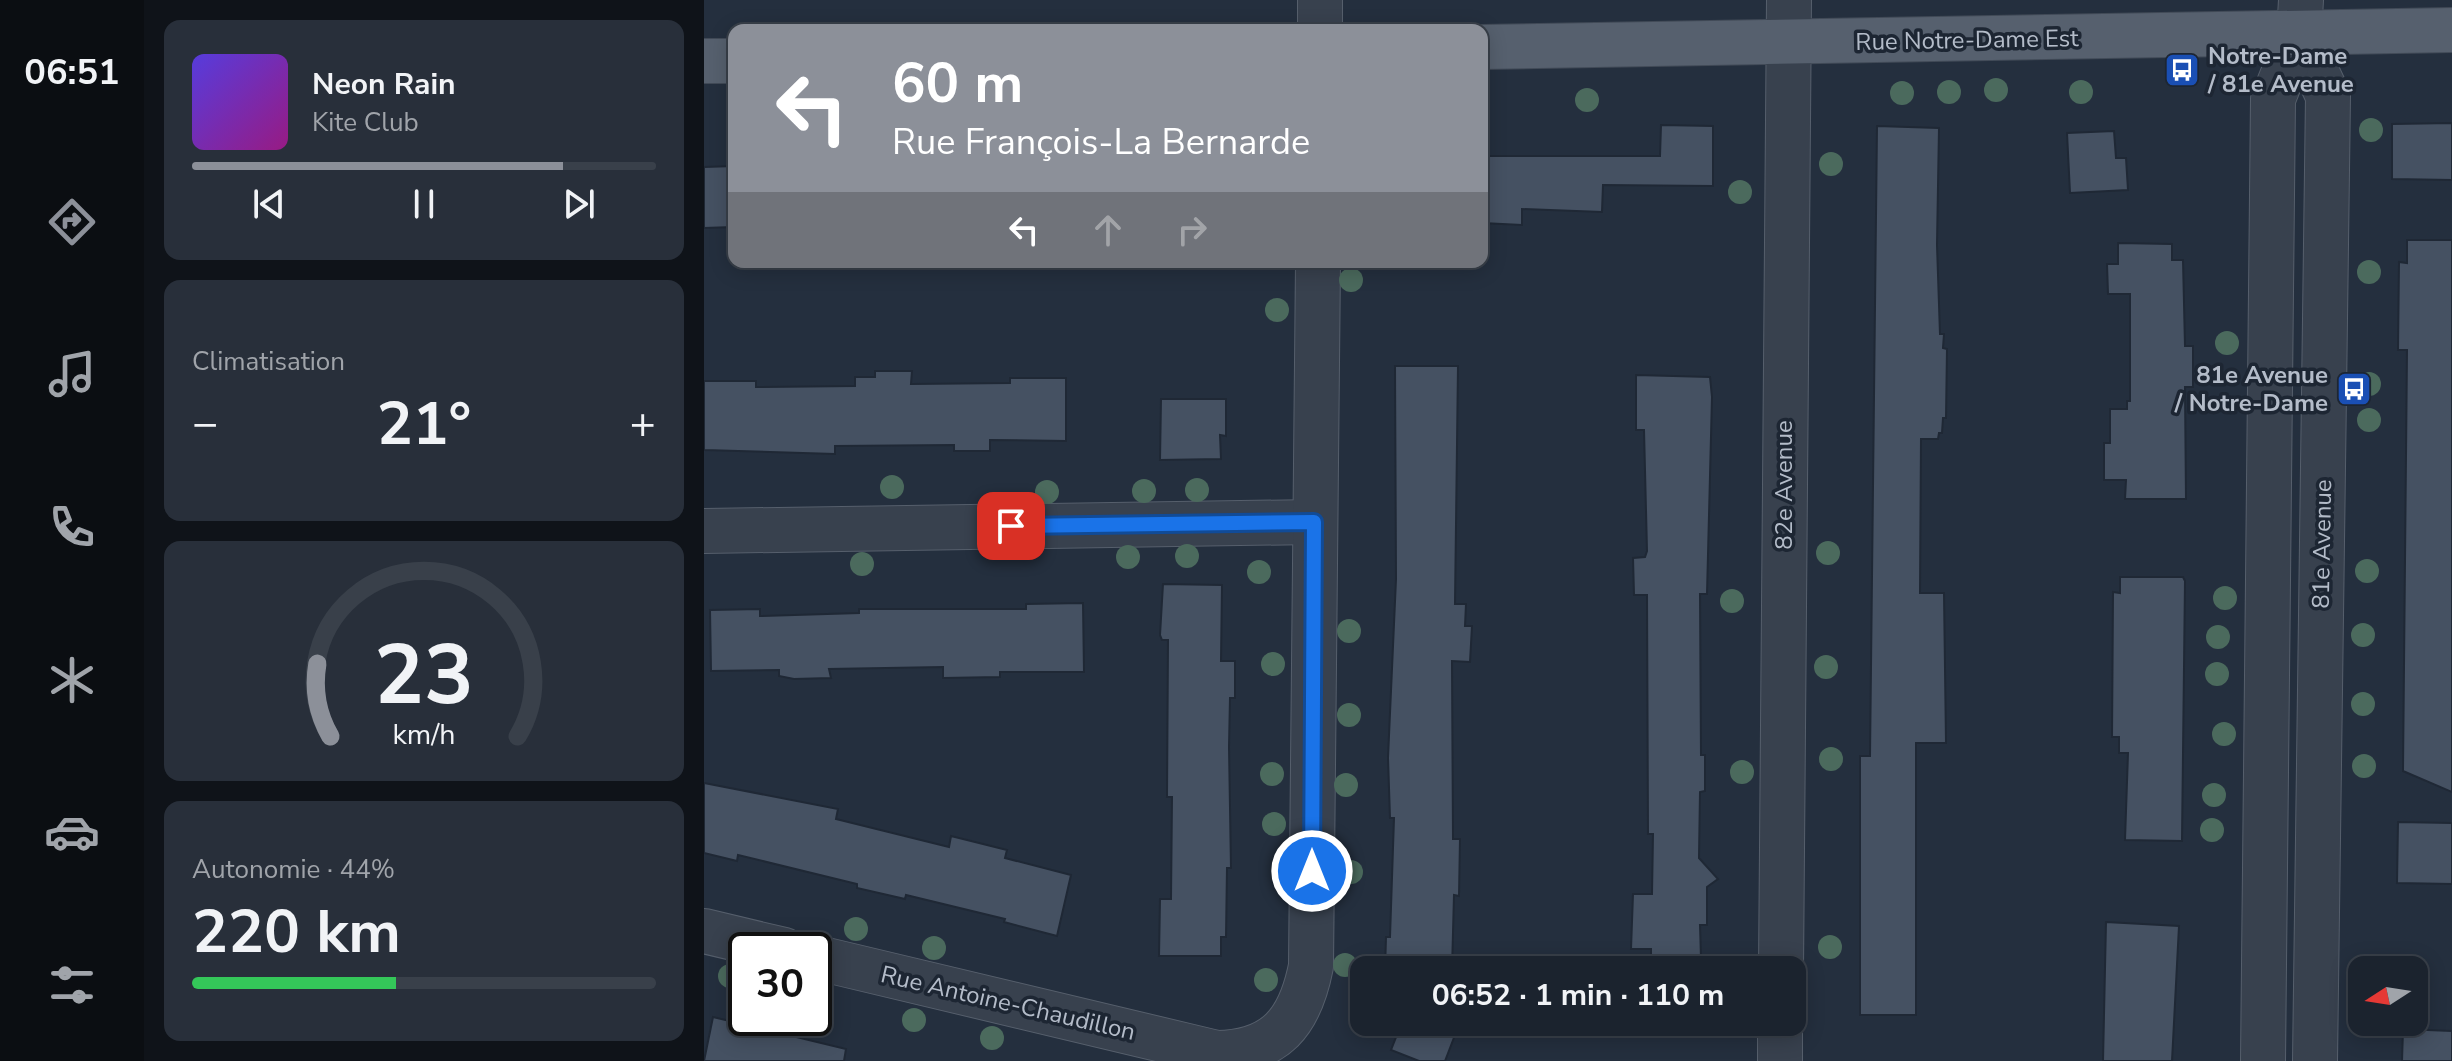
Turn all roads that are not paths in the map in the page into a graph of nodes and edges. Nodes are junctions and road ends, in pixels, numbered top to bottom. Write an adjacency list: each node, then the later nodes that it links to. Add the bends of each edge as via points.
1 (1320, 0): 4 (street)
2 (2300, 17): 3 (main road, Rue Notre-Dame Est); 5 (main road, Rue Notre-Dame Est); 18 (street, via 2273,99); 19 (street, 81e Avenue, via 2328,96)
3 (1788, 21): 6 (main road, Rue Notre-Dame Est); 14 (street, 82e Avenue)
4 (1320, 24)
5 (2452, 30)
6 (1488, 46)
7 (704, 61): 8 (main road)
8 (728, 61)
9 (1318, 268): 10 (street, Rue Antoine-Chaudillon)
10 (1314, 522): 11 (street); 15 (street, Rue Antoine-Chaudillon, via 1311,966 1298,1012 1283,1030 1241,1053 1217,1053)
11 (704, 531)
12 (704, 931): 13 (street)
13 (728, 937)
14 (1781, 956)
15 (832, 961)
16 (1780, 1036): 17 (street)
17 (1780, 1061)
18 (2263, 1061)
19 (2315, 1061)

